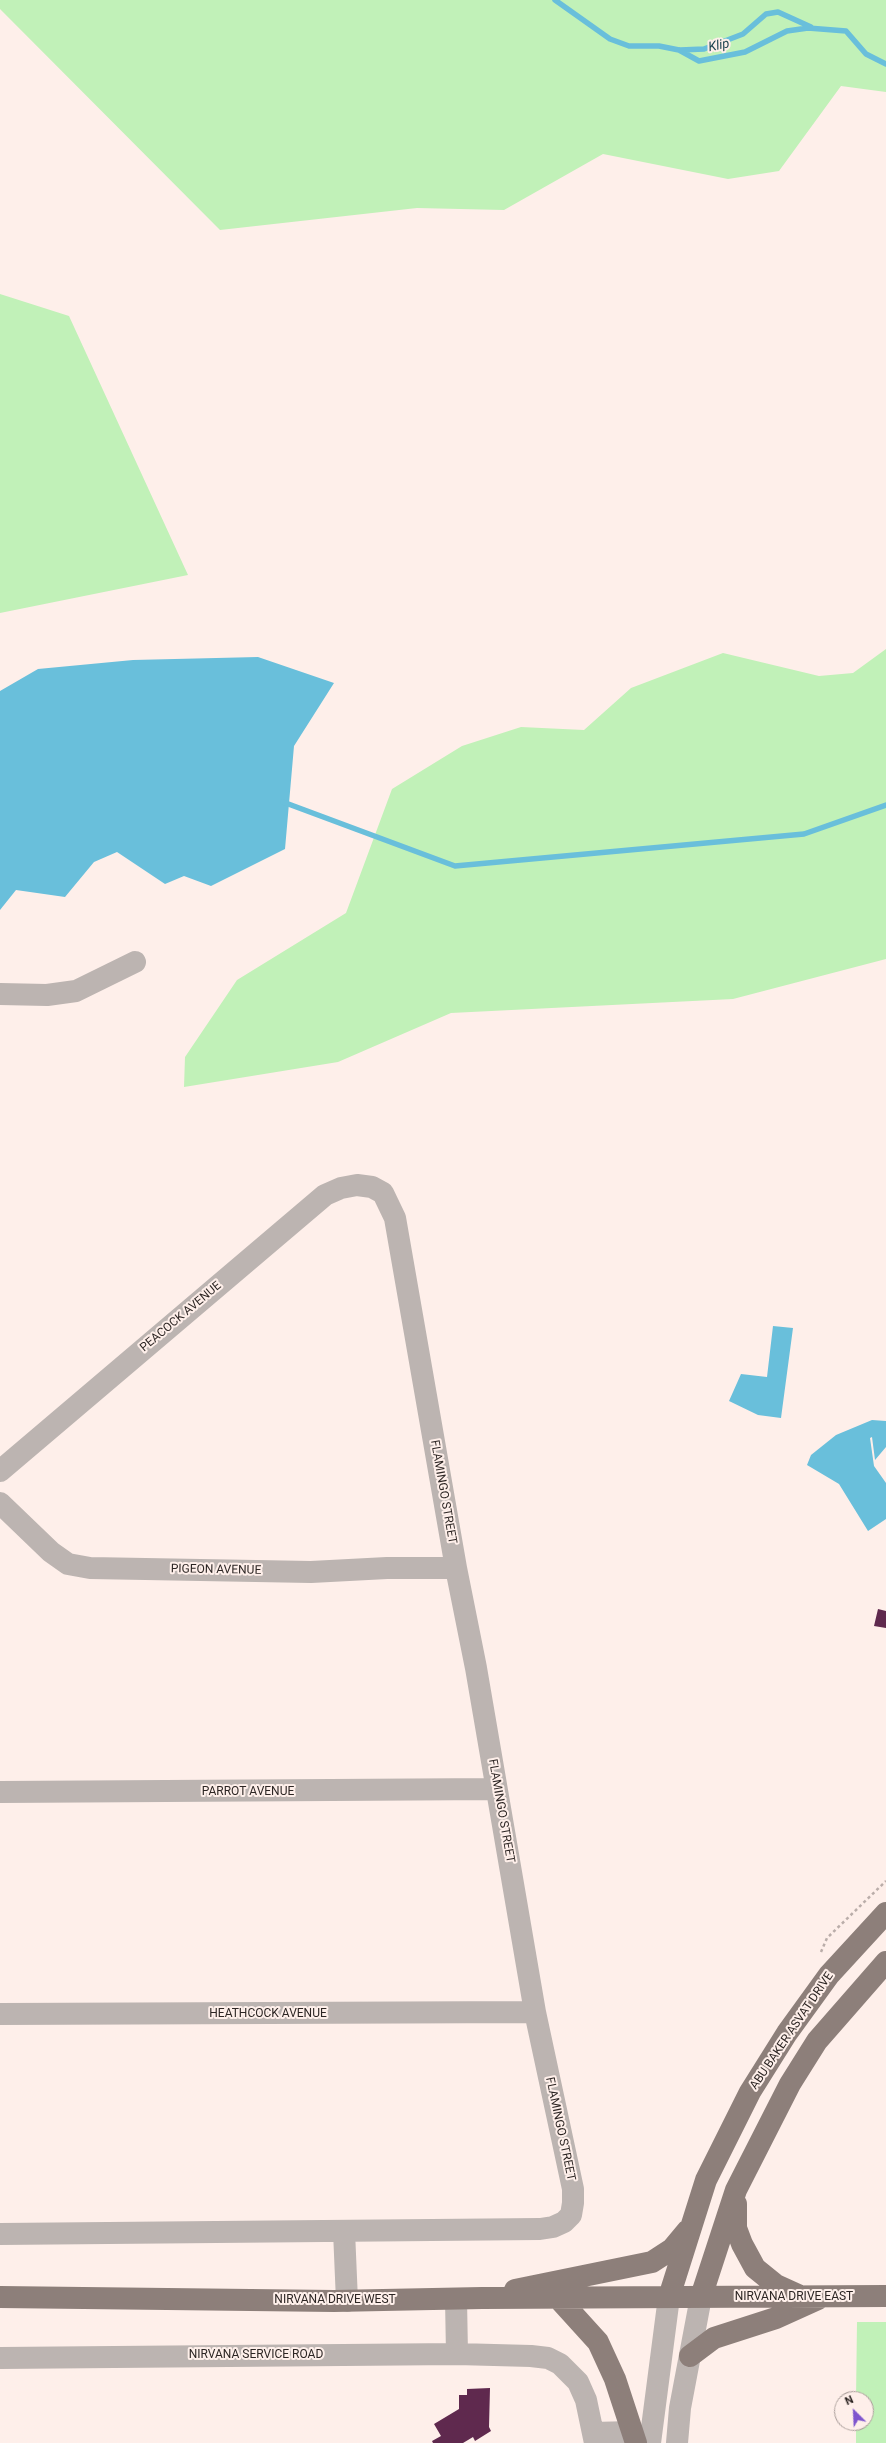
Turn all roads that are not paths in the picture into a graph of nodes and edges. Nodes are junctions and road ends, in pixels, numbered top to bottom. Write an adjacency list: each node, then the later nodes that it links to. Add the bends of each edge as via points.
1 (135, 962): 2 (street, via 76,991 47,995)
2 (0, 994)
3 (372, 1187): 4 (street, PEACOCK AVENUE, via 357,1185 325,1195); 6 (street, FLAMINGO STREET, via 383,1193 395,1218)
4 (0, 1471)
5 (0, 1503): 6 (street, PIGEON AVENUE, via 51,1552 68,1564 90,1568 311,1572)
6 (456, 1568): 7 (street, FLAMINGO STREET)
7 (496, 1790): 8 (street, PARROT AVENUE); 11 (street, FLAMINGO STREET)
8 (0, 1792)
9 (886, 1913): 14 (main road, ABU BAKER ASVAT DRIVE, via 829,1975 763,2069 706,2180)
10 (886, 1962): 13 (main road, via 817,2041 790,2084)
11 (535, 2012): 12 (street, HEATHCOCK AVENUE); 15 (street, FLAMINGO STREET, via 573,2189 571,2215 553,2227 540,2229)
12 (0, 2014)
13 (736, 2190): 20 (main road); 21 (main road, via 736,2228 748,2257 763,2276)
14 (691, 2226): 19 (main road, ABU BAKER ASVAT DRIVE); 22 (main road, via 672,2249 652,2262)
15 (344, 2231): 16 (street); 25 (street)
16 (0, 2234)
17 (886, 2296): 21 (main road, NIRVANA DRIVE EAST)
18 (0, 2297): 25 (main road, NIRVANA DRIVE WEST)
19 (669, 2297): 20 (main road, NIRVANA DRIVE EAST); 24 (main road, NIRVANA DRIVE WEST); 30 (street)
20 (701, 2297): 21 (main road, NIRVANA DRIVE EAST); 27 (street)
21 (811, 2297): 27 (main road, via 776,2318 717,2337)
22 (482, 2298): 23 (main road, NIRVANA DRIVE WEST); 24 (main road, NIRVANA DRIVE WEST)
23 (456, 2299): 25 (main road, NIRVANA DRIVE WEST); 26 (street)
24 (559, 2299): 30 (main road, via 598,2342)
25 (347, 2301)
26 (457, 2354): 28 (street, NIRVANA SERVICE ROAD); 29 (street, NIRVANA SERVICE ROAD, via 530,2356 548,2358 560,2364 578,2382 586,2400)
27 (690, 2356): 31 (street, via 680,2408)
28 (0, 2358)
29 (594, 2438): 30 (street)
30 (639, 2439)
31 (677, 2443)

